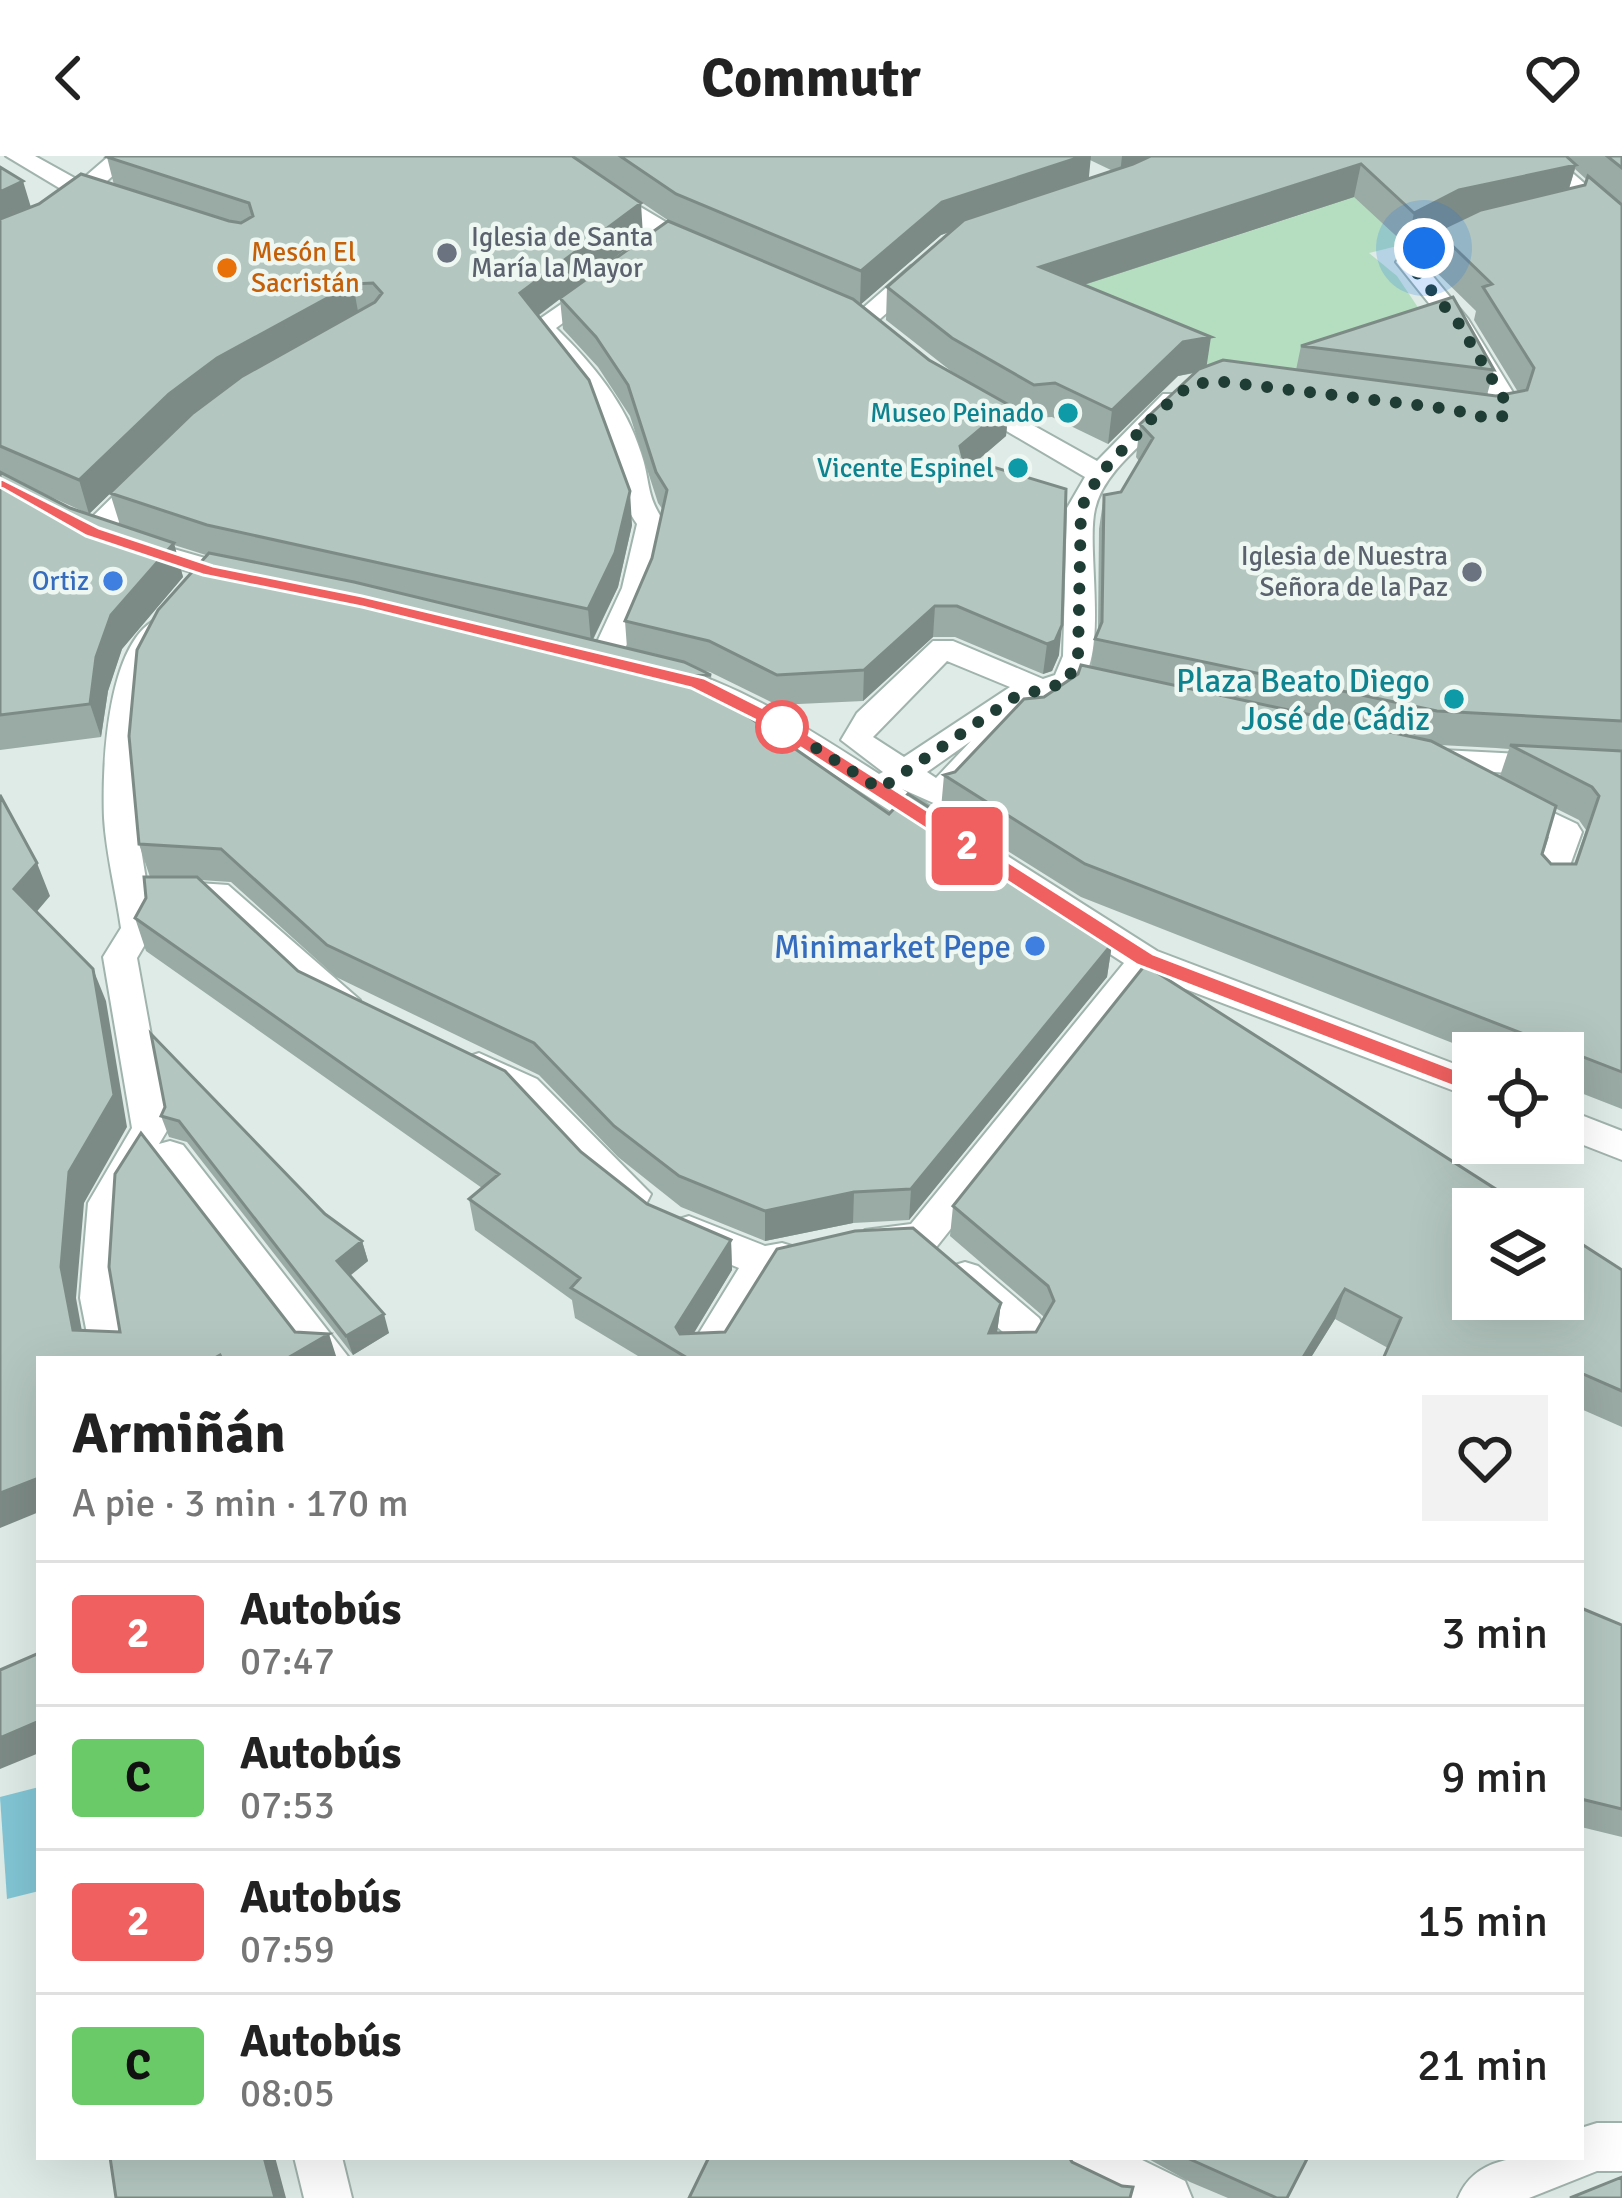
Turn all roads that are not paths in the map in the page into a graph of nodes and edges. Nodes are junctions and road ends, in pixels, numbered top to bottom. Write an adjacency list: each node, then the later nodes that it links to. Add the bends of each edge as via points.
1 (18, 156): 6 (street)
2 (123, 156): 6 (street)
3 (1539, 156): 10 (street)
4 (1554, 156): 8 (street)
5 (584, 178): 12 (street)
6 (85, 193): 7 (street); 11 (street)
7 (146, 212)
8 (1622, 212)
9 (1501, 225): 18 (street, via 1424,248 1408,262 1459,324 1507,404 1504,416 1487,418)
10 (1622, 229)
11 (0, 244)
12 (649, 249): 14 (street); 33 (street, via 541,327 592,376 628,452 631,499 651,523 636,588 594,655 697,683)
13 (934, 259): 15 (street)
14 (733, 264)
15 (862, 321)
16 (939, 381): 19 (street)
17 (1190, 385): 22 (street)
18 (1450, 409)
19 (1034, 432): 21 (street); 22 (street, via 1041,428)
20 (176, 451): 26 (street)
21 (1010, 451)
22 (1105, 468): 24 (street)
23 (1045, 499): 24 (street)
24 (1081, 508): 29 (street, via 1078,656)
25 (61, 517): 26 (street)
26 (93, 532): 28 (street)
27 (274, 584): 28 (street)
28 (194, 589): 35 (street, via 136,660 120,818)
29 (1065, 686): 33 (street, via 1027,719 1013,716 938,794); 33 (street, via 943,648 856,740)
30 (1380, 750): 31 (street)
31 (1426, 760): 32 (street); 34 (street, via 1566,832)
32 (1622, 770)
33 (892, 781): 36 (street)
34 (1549, 885)
35 (134, 893): 37 (street, via 217,893 321,990); 45 (street, via 138,929 121,957 150,1129 106,1203 99,1298)
36 (1145, 960): 39 (street); 43 (street)
37 (382, 1019)
38 (444, 1049): 44 (street, via 525,1089 602,1170 667,1220)
39 (1452, 1077)
40 (1584, 1131): 41 (street)
41 (1622, 1146)
42 (170, 1155): 46 (street)
43 (921, 1239): 44 (street); 48 (street, via 1026,1329)
44 (763, 1262): 47 (street)
45 (111, 1356)
46 (329, 1356)
47 (704, 1356)
48 (1009, 1356)
49 (1622, 2147): 50 (street)
50 (1584, 2151)
51 (319, 2160): 54 (street)
52 (1090, 2160): 55 (street)
53 (1560, 2160): 56 (street)
54 (328, 2198)
55 (1168, 2198)
56 (1482, 2198)

